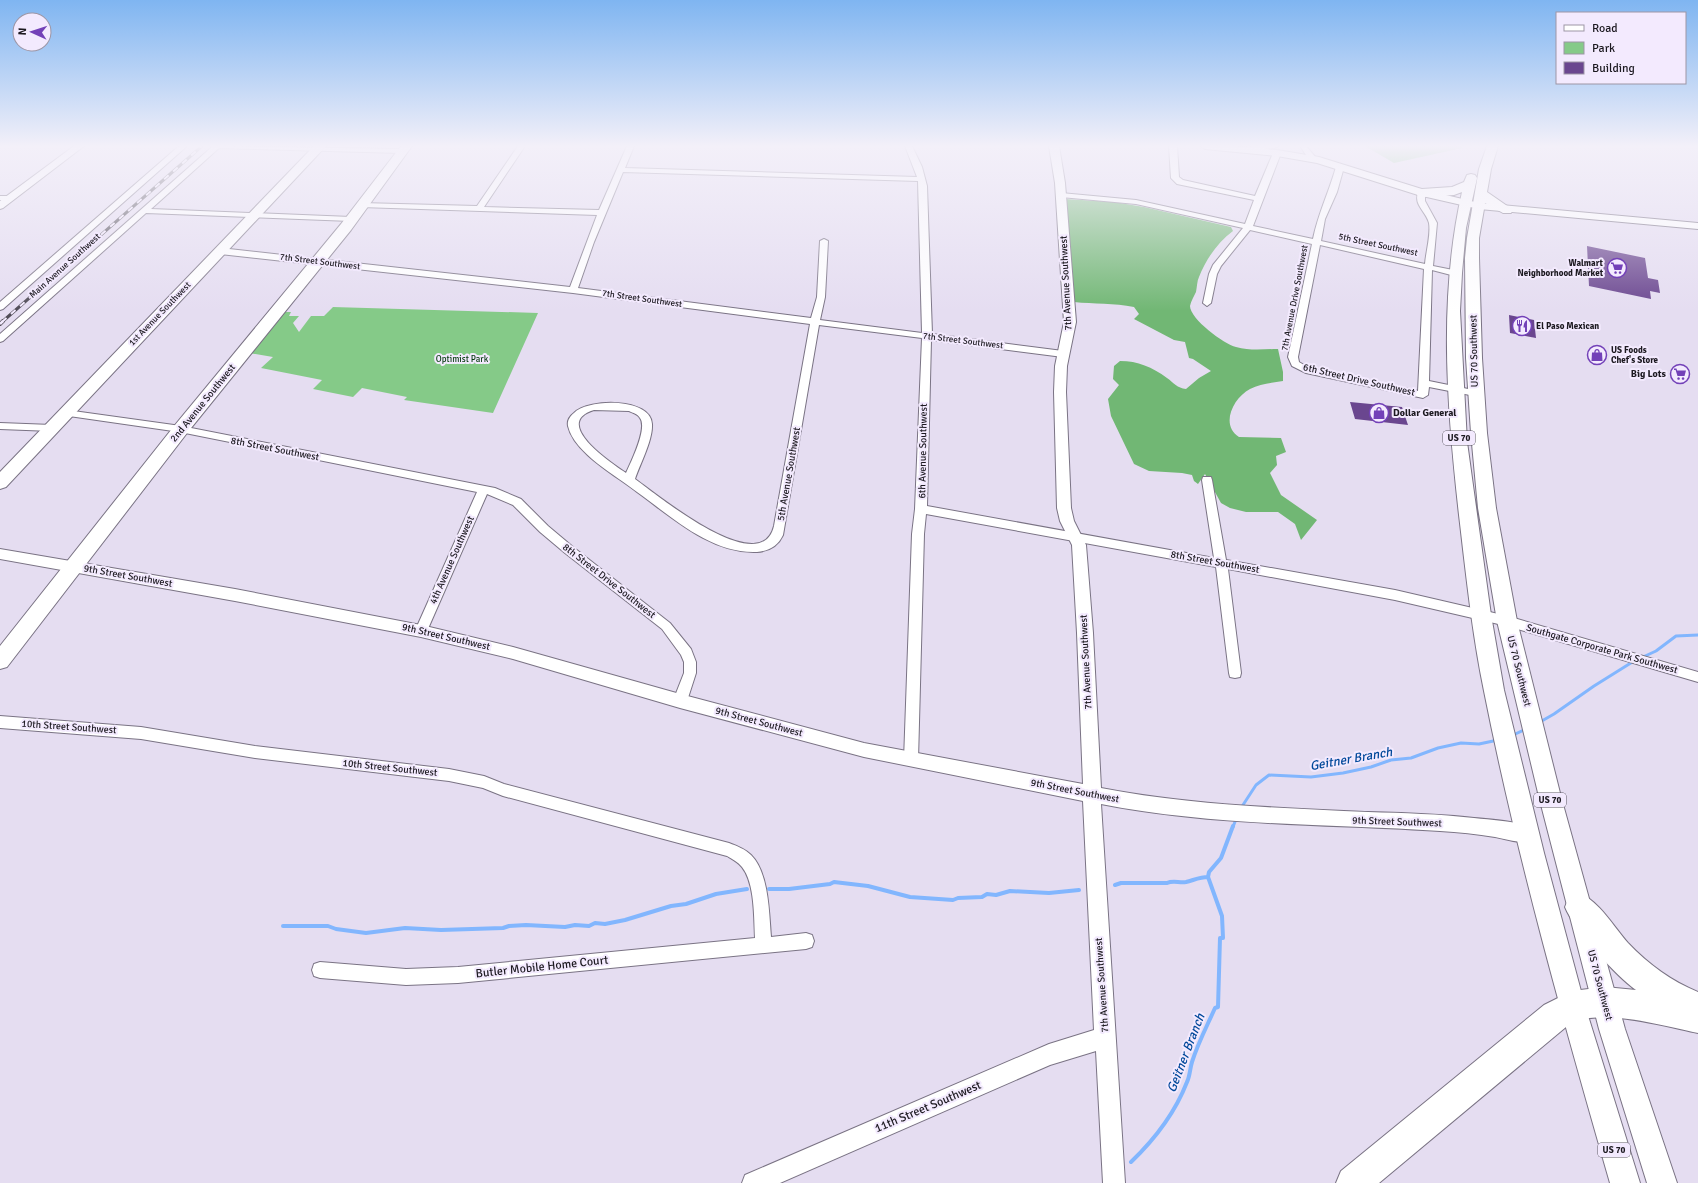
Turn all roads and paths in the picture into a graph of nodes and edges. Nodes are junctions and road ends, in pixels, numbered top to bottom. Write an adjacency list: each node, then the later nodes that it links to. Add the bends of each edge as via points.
1 (120, 201): 33 (street)
2 (154, 201): 19 (street, Main Avenue Southwest)
3 (267, 201): 21 (main road, 1st Avenue Southwest)
4 (363, 201): 16 (main road, 2nd Avenue Southwest)
5 (484, 201): 17 (street)
6 (608, 201): 20 (street)
7 (923, 201): 35 (street, 6th Avenue Southwest)
8 (1061, 201): 37 (street, 7th Avenue Southwest, via 1070,322)
9 (1130, 201): 24 (street, 5th Street Southwest)
10 (1257, 201): 24 (street)
11 (1329, 201): 26 (street, 7th Avenue Drive Southwest, via 1321,219)
12 (1421, 201): 29 (street, via 1434,225)
13 (1472, 201): 30 (main road, US 70 Southwest / US 70, via 1460,228)
14 (1474, 201): 40 (main road, US 70 Southwest / US 70)
15 (1491, 201): 18 (main road)
16 (361, 204): 17 (street); 22 (main road, 2nd Avenue Southwest)
17 (479, 209): 20 (street)
18 (1507, 210): 23 (main road)
19 (143, 211): 21 (street); 36 (street, Main Avenue Southwest)
20 (603, 213): 31 (street)
21 (253, 216): 22 (street); 27 (main road, 1st Avenue Southwest)
22 (351, 220): 28 (main road, 2nd Avenue Southwest)
23 (1698, 226)
24 (1248, 227): 26 (street, 5th Street Southwest); 32 (street, via 1217,266)
25 (824, 241): 34 (street, 5th Avenue Southwest, via 821,297)
26 (1316, 242): 29 (street, 5th Street Southwest); 38 (street, 7th Avenue Drive Southwest, via 1293,357)
27 (220, 251): 28 (street, 7th Street Southwest); 41 (main road, 1st Avenue Southwest)
28 (318, 261): 31 (street, 7th Street Southwest); 44 (main road, 2nd Avenue Southwest)
29 (1428, 266): 30 (street, 5th Street Southwest); 39 (street)
30 (1455, 273): 40 (main road, US 70 Southwest / US 70, via 1453,311)
31 (573, 290): 34 (street, 7th Street Southwest)
32 (1207, 303)
33 (0, 307)
34 (815, 322): 35 (street, 7th Street Southwest); 45 (street, 5th Avenue Southwest, via 780,526 775,540 766,547 753,548 734,546 717,540 682,519)
35 (927, 336): 37 (street, 7th Street Southwest); 49 (street, 6th Avenue Southwest)
36 (0, 339)
37 (1063, 354): 50 (street, 7th Avenue Southwest, via 1060,392 1064,508 1067,522)
38 (1295, 364): 39 (street, 6th Street Drive Southwest, via 1306,370 1423,395)
39 (1424, 383): 40 (street)
40 (1466, 391): 54 (main road, US 70 Southwest / US 70, via 1459,442); 55 (main road, US 70 Southwest / US 70)
41 (66, 413): 43 (main road, 1st Avenue Southwest); 44 (street, 8th Street Southwest)
42 (0, 426): 43 (street)
43 (52, 428): 47 (main road, 1st Avenue Southwest)
44 (181, 429): 48 (street, 8th Street Southwest); 53 (main road, 2nd Avenue Southwest)
45 (630, 480): 45 (street, 5th Avenue Southwest, via 592,452 578,436 573,424 574,418 580,413 592,406 600,406 630,408 645,416 649,427)
46 (1206, 480): 52 (street)
47 (0, 483)
48 (483, 490): 56 (street, 4th Avenue Southwest); 60 (street, 8th Street Drive Southwest, via 517,502 569,550 666,626 690,662 690,673)
49 (921, 508): 50 (street, 8th Street Southwest); 62 (street, 6th Avenue Southwest)
50 (1076, 537): 52 (street, 8th Street Southwest); 63 (street, 7th Avenue Southwest, via 1079,545 1085,633)
51 (0, 554): 53 (street, 9th Street Southwest)
52 (1221, 563): 54 (street, 8th Street Southwest, via 1395,595); 58 (street)
53 (74, 566): 56 (street, 9th Street Southwest); 57 (main road, 2nd Avenue Southwest)
54 (1481, 616): 55 (street, 8th Street Southwest); 64 (main road, US 70 Southwest / US 70, via 1494,690)
55 (1507, 621): 59 (street, Southgate Corporate Park Southwest); 65 (main road, US 70 Southwest / US 70)
56 (421, 631): 60 (street, 9th Street Southwest, via 513,653)
57 (0, 661)
58 (1235, 673)
59 (1698, 677)
60 (680, 701): 62 (street, 9th Street Southwest)
61 (0, 722): 67 (street, 10th Street Southwest, via 141,733 255,752 449,775 729,850 739,854 750,865 757,880)
62 (911, 760): 63 (street, 9th Street Southwest)
63 (1092, 795): 64 (street, 9th Street Southwest, via 1192,810 1286,817 1441,823); 73 (street, 7th Avenue Southwest)
64 (1527, 834): 70 (main road, US 70 Southwest / US 70)
65 (1579, 907): 69 (main road, US 70 Southwest / US 70); 71 (highway, via 1616,952 1646,981 1670,996)
66 (806, 941): 67 (street, Butler Mobile Home Court)
67 (763, 945): 68 (street, Butler Mobile Home Court, via 406,978)
68 (320, 970)
69 (1605, 1002): 70 (highway); 72 (highway, via 1631,1004); 78 (main road, US 70 Southwest / US 70)
70 (1572, 1006): 76 (highway, via 1556,1016); 77 (main road, US 70 Southwest / US 70)
71 (1698, 1007)
72 (1698, 1018)
73 (1106, 1037): 74 (street, 11th Street Southwest, via 1049,1055); 75 (street, 7th Avenue Southwest)
74 (753, 1183)
75 (1114, 1183)
76 (1353, 1183)
77 (1625, 1183)
78 (1662, 1183)

